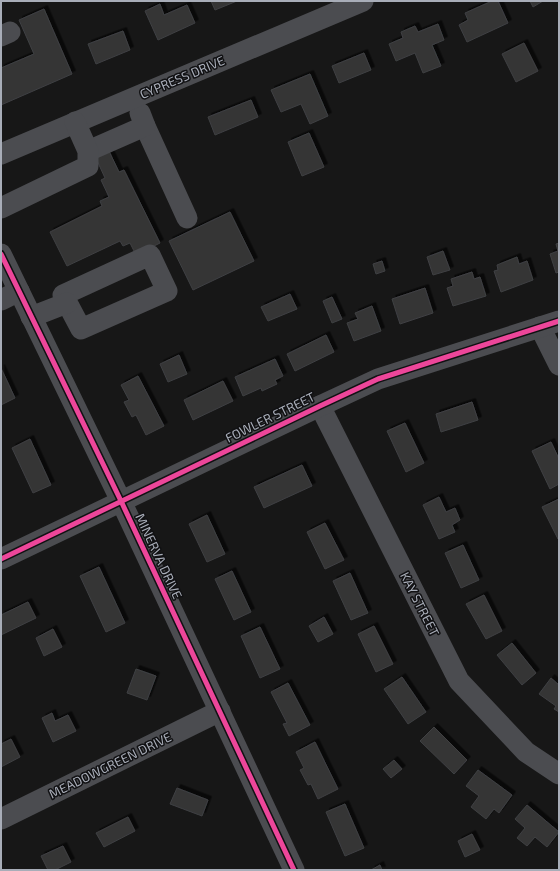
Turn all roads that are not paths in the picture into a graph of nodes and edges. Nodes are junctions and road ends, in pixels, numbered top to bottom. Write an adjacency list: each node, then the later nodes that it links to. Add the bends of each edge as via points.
1 (363, 1): 2 (street, CYPRESS DRIVE)
2 (135, 97): 3 (street, CYPRESS DRIVE); 4 (street)
3 (75, 122): 5 (street); 6 (street, CYPRESS DRIVE)
4 (145, 126): 5 (street); 8 (street)
5 (88, 151): 7 (street, via 88,166)
6 (1, 154)
7 (1, 208)
8 (187, 218)
9 (1, 254): 10 (street, MINERVA DRIVE)
10 (10, 296): 12 (street, MINERVA DRIVE)
11 (67, 303): 11 (street, via 63,295 150,255 167,291 80,329); 12 (street)
12 (31, 317): 16 (street, MINERVA DRIVE)
13 (550, 324): 14 (street); 15 (street, FOWLER STREET, via 378,380)
14 (559, 365)
15 (320, 406): 16 (street, FOWLER STREET); 19 (street, KAY STREET, via 459,681 526,752)
16 (121, 501): 17 (street, FOWLER STREET); 18 (street, MINERVA DRIVE)
17 (1, 559)
18 (220, 711): 20 (street, MEADOWGREEN DRIVE); 21 (street, MINERVA DRIVE)
19 (559, 774)
20 (1, 819)
21 (294, 870)

